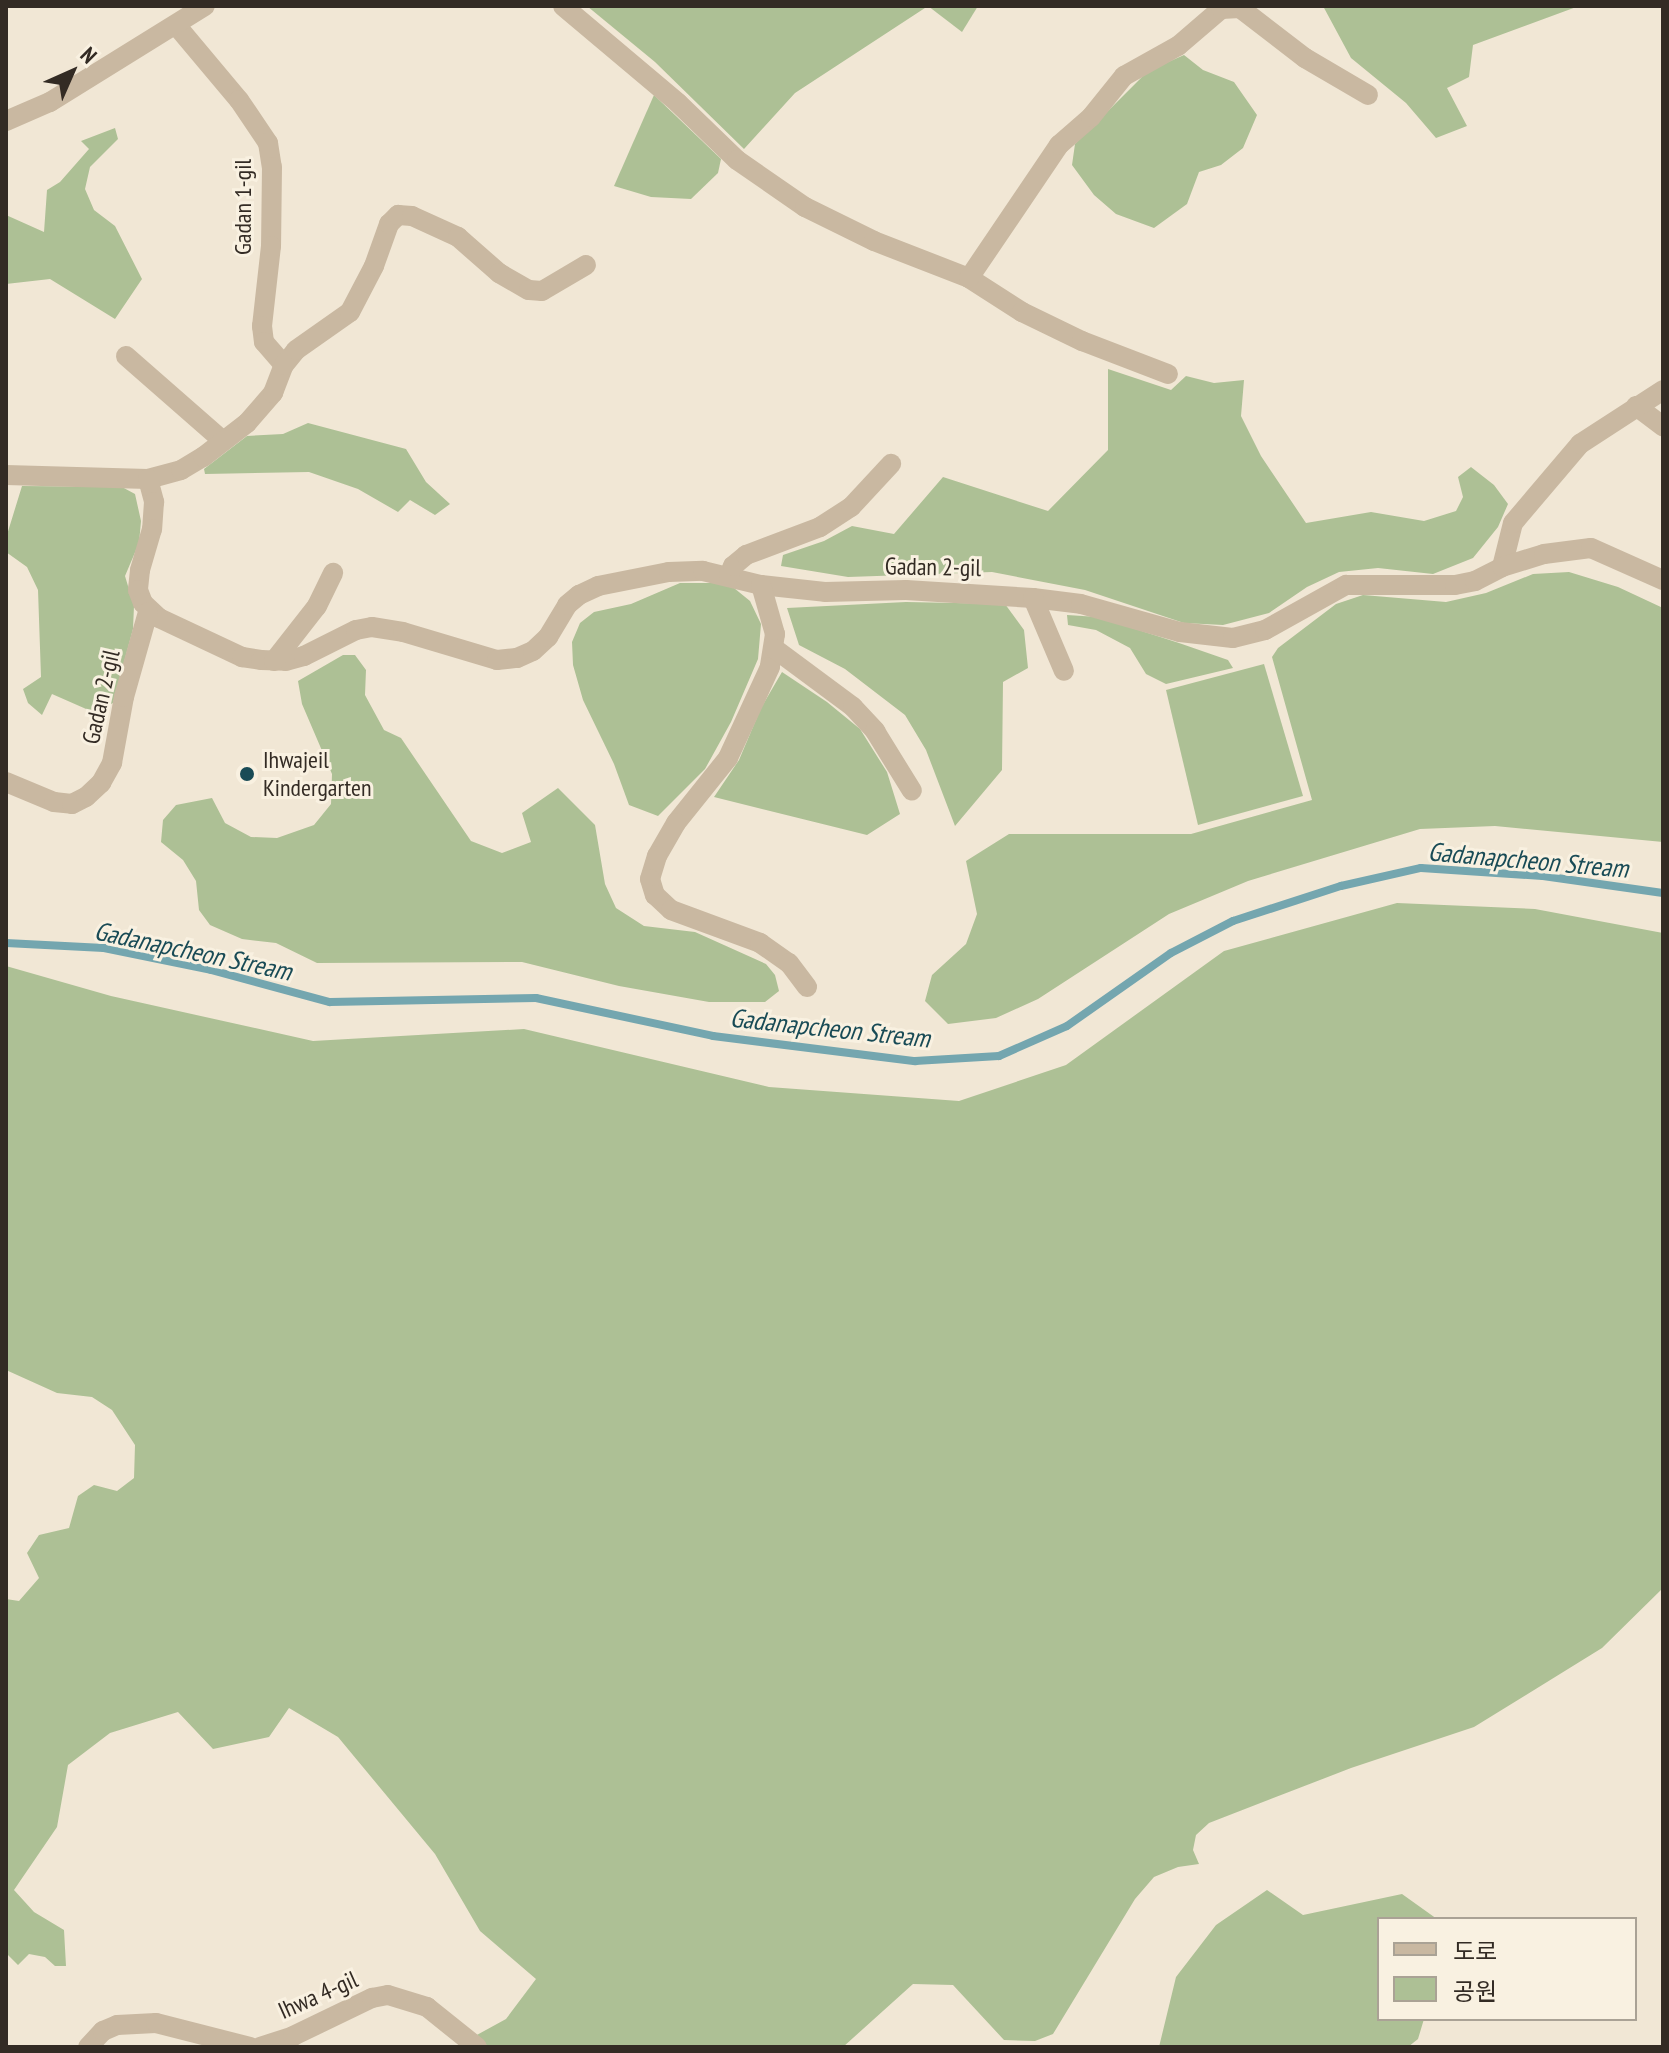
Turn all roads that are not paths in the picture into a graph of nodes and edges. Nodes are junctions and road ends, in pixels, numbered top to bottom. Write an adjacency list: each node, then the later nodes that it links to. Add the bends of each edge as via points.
1 (205, 6): 3 (street)
2 (563, 6): 7 (street, via 737,160 805,207)
3 (176, 25): 5 (street, via 50,102); 9 (street, Gadan 1-gil, via 268,143 271,246 262,326 264,342)
4 (1368, 95): 7 (street, via 1305,58 1240,8 1221,9 1178,46 1124,76 1091,117 1059,145)
5 (6, 121)
6 (586, 265): 9 (street, via 542,291 529,290 499,273 458,237 398,215 389,224 350,312 296,350)
7 (969, 278): 10 (street, via 1082,341)
8 (126, 356): 14 (street)
9 (284, 365): 14 (street, via 273,393)
10 (1168, 374)
11 (1663, 390): 12 (street)
12 (1636, 406): 13 (street); 18 (street, via 1580,444 1530,500 1513,523)
13 (1663, 426)
14 (223, 441): 17 (street, via 181,470)
15 (891, 464): 20 (street, via 851,507 820,527 746,555)
16 (6, 475): 17 (street)
17 (148, 479): 24 (street, Gadan 2-gil, via 154,502 152,529 138,590)
18 (1502, 567): 21 (street, Gadan 2-gil, via 1591,548); 23 (street, Gadan 2-gil, via 1455,585 1346,585 1265,630 1233,638 1180,632 1081,604)
19 (333, 573): 26 (street, via 311,616)
20 (729, 575): 22 (street, Gadan 2-gil); 26 (street, Gadan 2-gil, via 669,572 598,586 567,605 548,637 517,658 497,660 372,627 304,656)
21 (1663, 580)
22 (761, 585): 23 (street, Gadan 2-gil); 25 (street, via 772,613)
23 (1033, 598): 27 (street)
24 (148, 612): 26 (street, Gadan 2-gil, via 242,657); 28 (street, Gadan 2-gil, via 112,763 101,783 72,804)
25 (775, 649): 29 (street, via 853,707 875,731); 30 (street, via 728,758 676,823 650,879 655,895 671,910 760,943 789,963)
26 (274, 661)
27 (1064, 671)
28 (6, 782)
29 (912, 791)
30 (807, 987)
31 (88, 2047): 32 (street, via 103,2031 133,2023 156,2023)
32 (250, 2047)
33 (260, 2047): 34 (street, Ihwa 4-gil, via 388,1995 427,2007)
34 (477, 2047)

